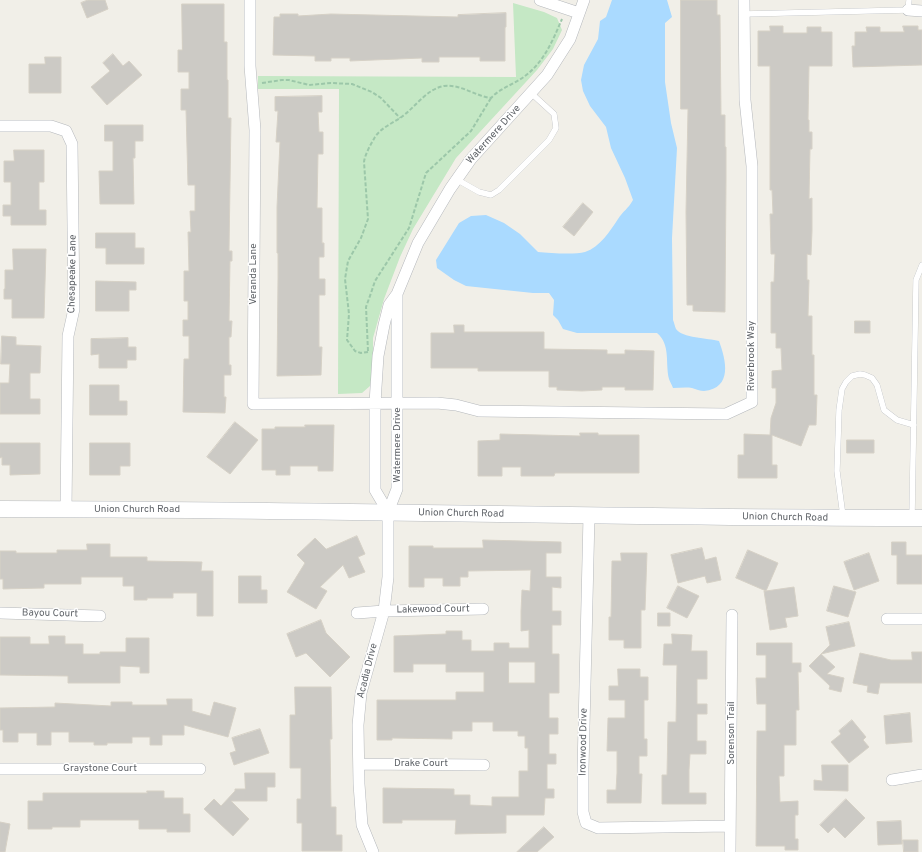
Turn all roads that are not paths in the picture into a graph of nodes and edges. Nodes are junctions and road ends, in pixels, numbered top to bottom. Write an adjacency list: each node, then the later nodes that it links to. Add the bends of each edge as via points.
1 (250, 0): 14 (street, Veranda Lane, via 251,82 255,130 253,404)
2 (540, 0): 7 (street)
3 (584, 0): 7 (street, Watermere Drive)
4 (744, 0): 8 (street, Riverbrook Way)
5 (909, 5): 6 (street); 8 (lane)
6 (922, 11)
7 (579, 13): 9 (street, Watermere Drive, via 570,39 548,75)
8 (744, 14): 15 (street, Riverbrook Way, via 745,100 752,166 752,402 726,414 479,410 437,403)
9 (531, 93): 11 (street, Watermere Drive); 11 (lane, via 554,114 556,128 549,140 491,195 479,192)
10 (0, 126): 18 (street, Chesapeake Lane, via 51,126 66,131 72,144 74,309 68,336)
11 (456, 179): 13 (street, Watermere Drive, via 418,243)
12 (922, 265): 16 (lane, via 916,280)
13 (397, 294): 14 (street, Watermere Drive, via 390,305 384,325 378,356); 15 (street, Watermere Drive)
14 (375, 403): 15 (street, Veranda Lane); 19 (street, Watermere Drive, via 375,490)
15 (398, 403): 19 (street, Watermere Drive, via 397,489)
16 (914, 425): 21 (lane, via 897,420 884,410 877,384 872,378 860,374 852,376 846,382 842,389 839,410 837,471); 22 (lane)
17 (0, 509): 18 (street, Union Church Road)
18 (66, 509): 19 (street, Union Church Road)
19 (388, 512): 20 (street, Union Church Road); 24 (street, Acadia Drive, via 388,577)
20 (589, 516): 21 (street, Union Church Road); 37 (street, Ironwood Drive, via 583,770 583,812 586,824 598,828)
21 (843, 518): 22 (street, Union Church Road)
22 (917, 518)
23 (483, 609): 24 (street, Lakewood Court)
24 (384, 611): 26 (street, Lakewood Court); 31 (street, Acadia Drive, via 361,693 358,725)
25 (0, 613): 28 (street, Bayou Court)
26 (357, 613)
27 (732, 615): 37 (street, Sorenson Trail)
28 (100, 616)
29 (887, 619): 30 (street)
30 (922, 619)
31 (359, 764): 32 (street, Drake Court); 38 (street, Acadia Drive, via 362,825)
32 (484, 764)
33 (0, 769): 34 (street, Graystone Court)
34 (200, 770)
35 (922, 775): 36 (street)
36 (892, 780)
37 (730, 826): 39 (street, Sorenson Trail)
38 (373, 852)
39 (730, 852)

